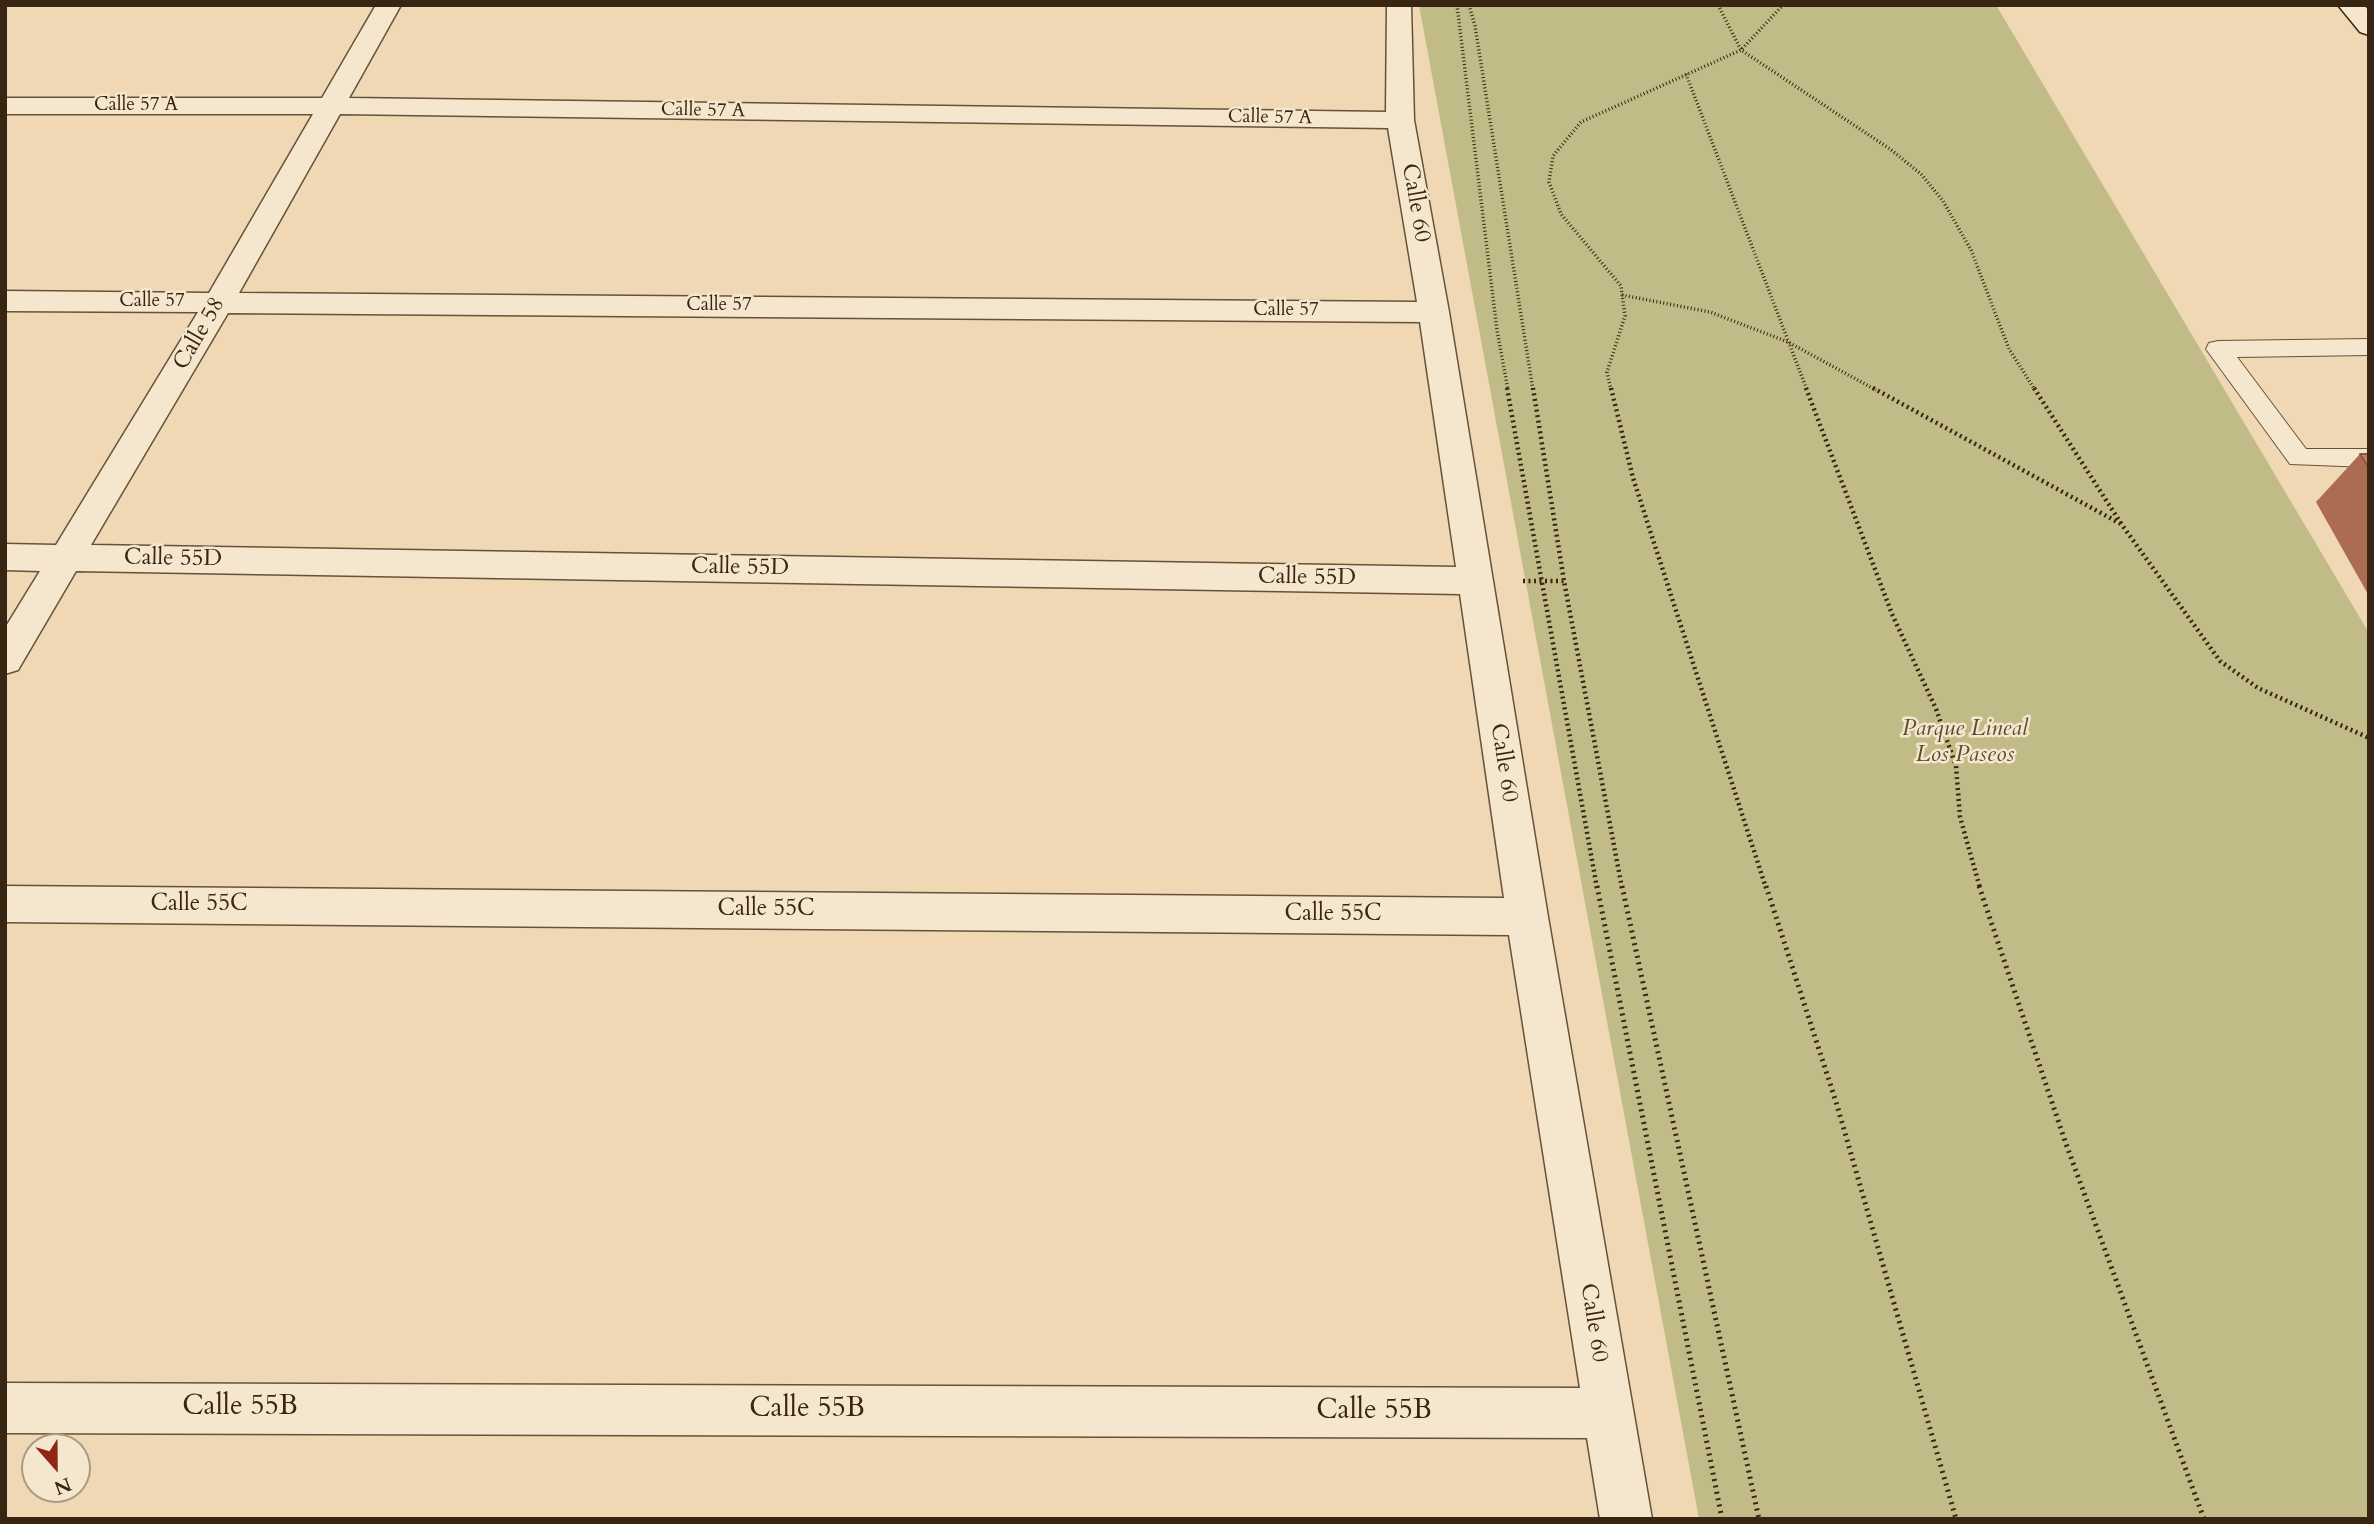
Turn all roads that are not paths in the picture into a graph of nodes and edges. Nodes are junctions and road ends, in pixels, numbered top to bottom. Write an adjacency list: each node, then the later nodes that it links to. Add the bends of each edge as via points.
1 (389, 5): 6 (street, Calle 58)
2 (1399, 5): 7 (street, Calle 60)
3 (2350, 5): 4 (street)
4 (2369, 27)
5 (5, 106): 6 (street, Calle 57 A)
6 (329, 106): 7 (street, Calle 57 A); 9 (street, Calle 58)
7 (1400, 120): 10 (street, Calle 60)
8 (5, 301): 9 (street, Calle 57)
9 (219, 302): 10 (street, Calle 57); 14 (street, Calle 58)
10 (1434, 312): 15 (street, Calle 60)
11 (2369, 347): 12 (lane, via 2218,349 2299,458)
12 (2369, 458)
13 (5, 557): 14 (street, Calle 55D)
14 (68, 557): 15 (street, Calle 55D); 16 (street, Calle 58)
15 (1475, 581): 18 (street, Calle 60)
16 (5, 660)
17 (5, 904): 18 (street, Calle 55C)
18 (1527, 917): 20 (street, Calle 60)
19 (5, 1408): 20 (street, Calle 55B)
20 (1608, 1413): 21 (street, Calle 60)
21 (1626, 1519)

